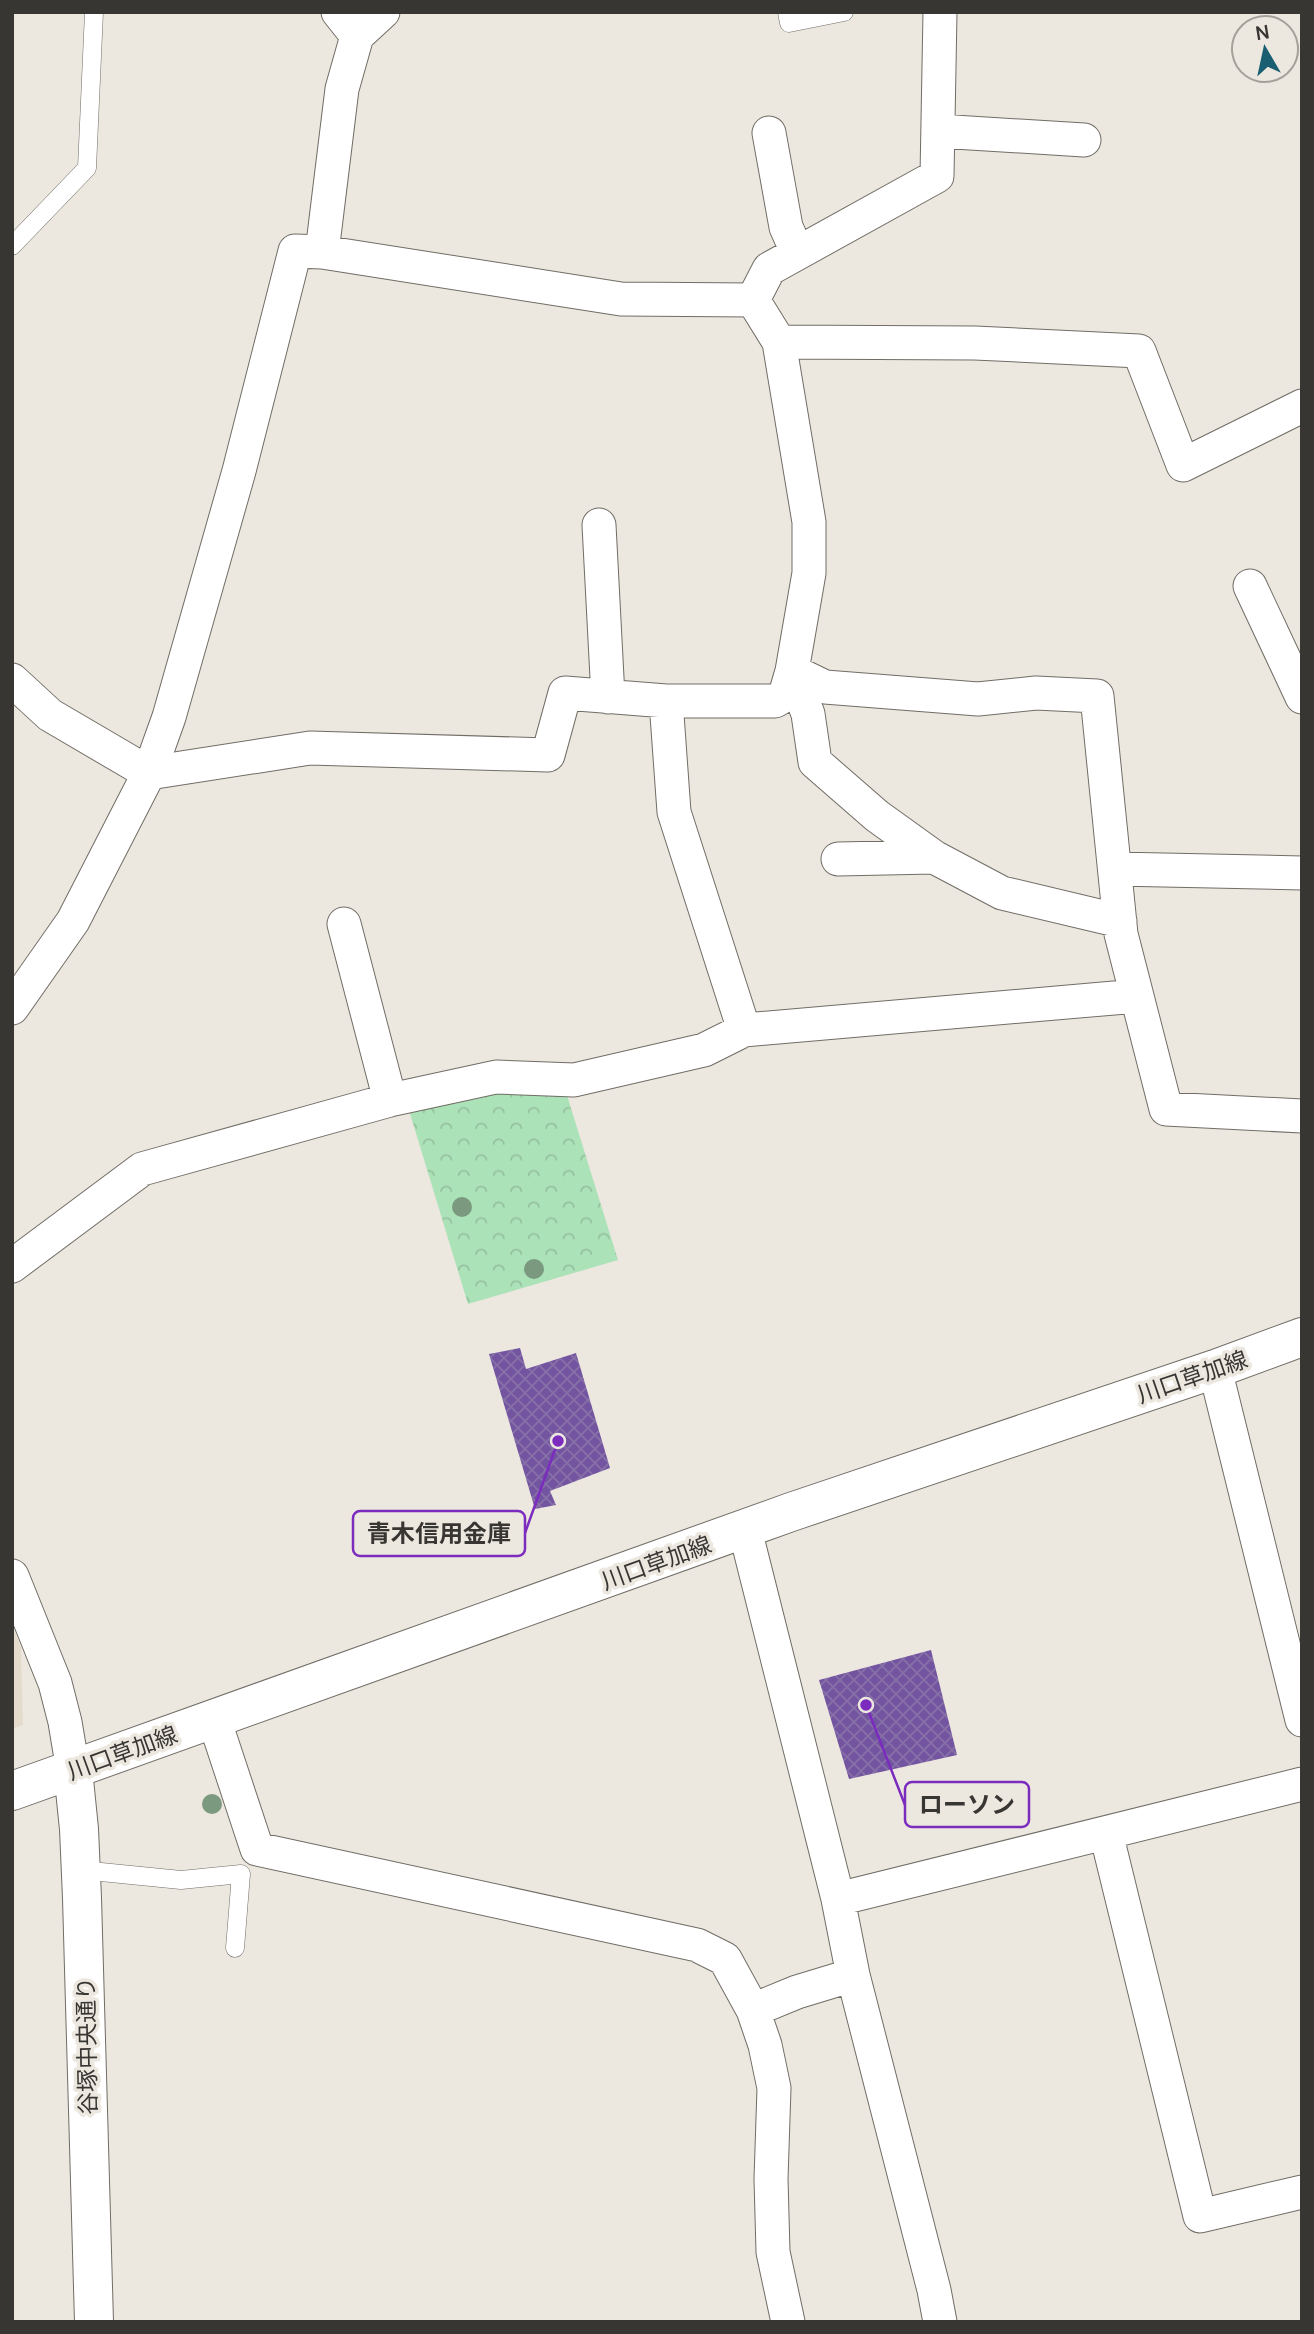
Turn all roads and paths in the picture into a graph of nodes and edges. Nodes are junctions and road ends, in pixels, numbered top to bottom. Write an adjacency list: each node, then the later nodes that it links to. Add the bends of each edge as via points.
1 (94, 12): 10 (lane, via 87,168)
2 (383, 12): 6 (street)
3 (787, 12): 4 (lane, via 789,23)
4 (844, 12)
5 (940, 12): 7 (street)
6 (347, 24): 11 (street)
7 (938, 131): 9 (street); 12 (street, via 937,176)
8 (769, 133): 12 (street, via 786,227)
9 (1084, 140)
10 (12, 246)
11 (322, 252): 13 (street, via 621,299); 23 (street, via 295,251 239,471)
12 (797, 252): 13 (street, via 769,270)
13 (753, 300): 14 (street)
14 (779, 342): 15 (street, via 975,343 1139,351 1183,465); 18 (street, via 809,522 809,573)
15 (1302, 406)
16 (599, 525): 20 (street)
17 (1250, 586): 21 (street)
18 (792, 671): 22 (street, via 785,695 775,701); 24 (street, via 808,714 815,762 877,816); 26 (street, via 837,688 978,699 1036,693 1097,696)
19 (12, 680): 23 (street, via 50,715)
20 (608, 696): 22 (street); 23 (street, via 565,693 548,755 310,748)
21 (1302, 697)
22 (666, 701): 32 (street, via 674,812)
23 (149, 773): 31 (street, via 73,921)
24 (934, 857): 25 (street); 28 (street, via 1002,893)
25 (838, 859)
26 (1115, 869): 27 (street); 28 (street)
27 (1302, 873)
28 (1120, 920): 30 (street)
29 (344, 924): 33 (street)
30 (1137, 996): 32 (street); 34 (street, via 1166,1109)
31 (12, 1008)
32 (744, 1030): 33 (street, via 704,1051 574,1080 496,1077)
33 (390, 1100): 35 (street, via 142,1169)
34 (1302, 1116)
35 (12, 1266)
36 (1302, 1338): 37 (main road, 川口草加線)
37 (1215, 1369): 38 (main road, 川口草加線); 41 (street)
38 (745, 1530): 40 (main road, 川口草加線); 47 (street)
39 (12, 1576): 42 (street, via 55,1683)
40 (214, 1719): 42 (main road, 川口草加線); 50 (street, via 257,1849 697,1945 725,1959)
41 (1302, 1720)
42 (73, 1770): 44 (main road, 川口草加線); 46 (main road, 谷塚中央通り)
43 (1302, 1784): 45 (street)
44 (12, 1791)
45 (1106, 1833): 47 (street); 51 (street, via 1200,2216)
46 (81, 1870): 48 (lane, via 181,1880 241,1874); 52 (main road, 谷塚中央通り)
47 (838, 1899): 49 (street)
48 (235, 1948)
49 (853, 1975): 50 (street); 54 (street)
50 (753, 2010): 53 (street, via 774,2088 774,2252)
51 (1302, 2192)
52 (94, 2322)
53 (788, 2322)
54 (940, 2322)

